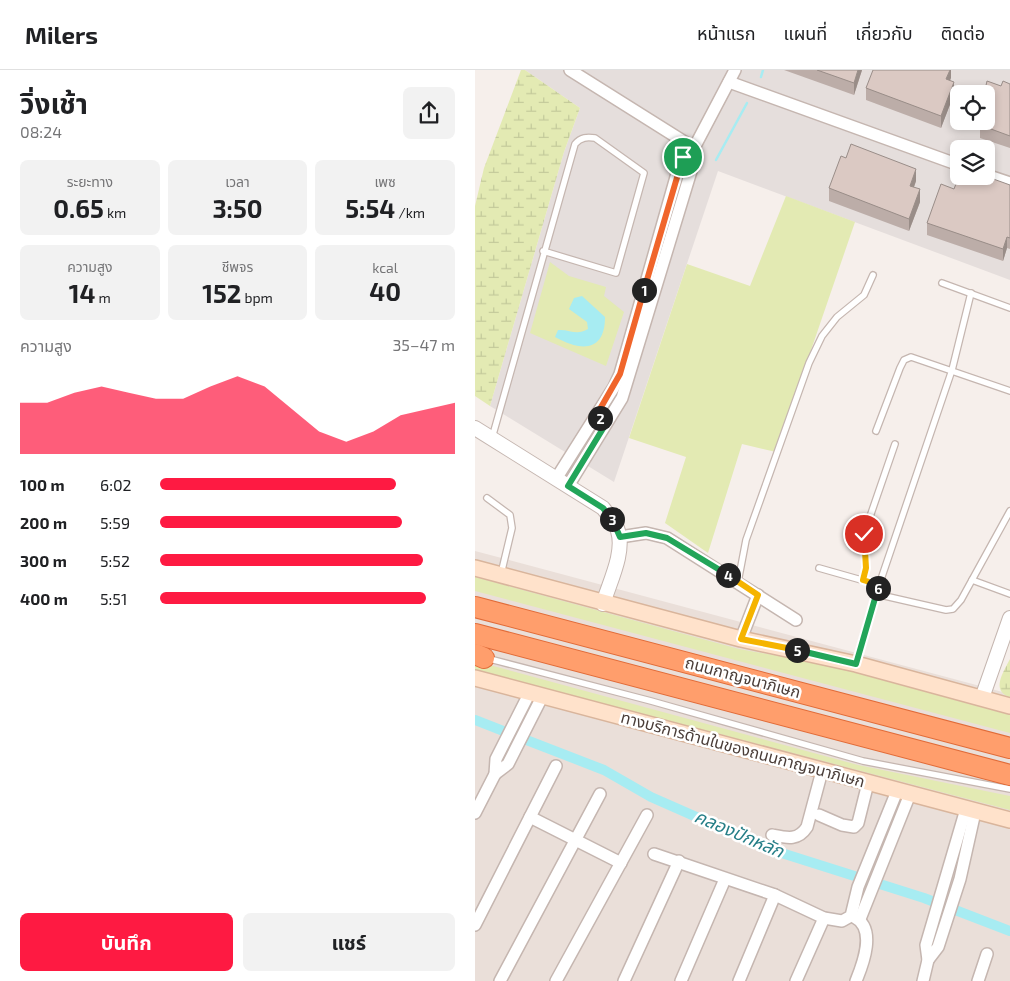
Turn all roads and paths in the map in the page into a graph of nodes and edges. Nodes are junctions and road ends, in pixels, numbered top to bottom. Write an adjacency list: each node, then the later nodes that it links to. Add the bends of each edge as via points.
1 (570, 70): 4 (street)
2 (735, 70): 3 (street)
3 (729, 82): 4 (street); 5 (street)
4 (694, 148): 15 (street, via 683,157 678,170 620,374); 16 (street, via 692,168 631,371)
5 (950, 162)
6 (995, 178): 7 (street)
7 (1010, 183)
8 (543, 251): 8 (lane, via 617,273 644,172 595,138 579,140 575,144); 19 (lane)
9 (873, 275): 30 (lane, via 864,296 837,317 822,336 809,363 746,540)
10 (942, 283): 11 (lane)
11 (971, 293): 12 (lane); 13 (lane)
12 (1010, 308)
13 (952, 370): 14 (lane); 18 (lane, via 917,358 905,360); 31 (lane)
14 (1010, 391)
15 (596, 416): 16 (street); 21 (street)
16 (607, 422): 21 (street)
17 (475, 428): 19 (street)
18 (875, 431)
19 (492, 439): 21 (street)
20 (895, 444): 28 (lane, via 864,534 866,568)
21 (562, 482): 24 (street, via 603,508)
22 (487, 498): 27 (lane, via 510,515 512,528)
23 (1010, 512): 29 (lane)
24 (620, 537): 30 (street, via 646,533 667,538); 35 (street)
25 (475, 568): 27 (main road)
26 (819, 568): 28 (lane)
27 (501, 576): 35 (main road)
28 (863, 580): 31 (lane)
29 (972, 580): 32 (lane, via 953,609); 33 (lane)
30 (738, 582): 34 (street)
31 (879, 585): 32 (lane)
32 (876, 594): 42 (lane)
33 (1010, 594)
34 (758, 595): 38 (street); 40 (street)
35 (603, 604): 40 (main road)
36 (475, 607): 47 (highway, ถนนกาญจนาภิเษก)
37 (1010, 618): 45 (street)
38 (796, 620)
39 (475, 634): 50 (highway, ถนนกาญจนาภิเษก)
40 (741, 639): 42 (main road)
41 (478, 656): 52 (lane, via 863,761)
42 (856, 664): 45 (main road)
43 (475, 678): 44 (main road, ทางบริการด้านในของถนนกาญจนาภิเษก)
44 (537, 693): 49 (main road, ทางบริการด้านในของถนนกาญจนาภิเษก); 56 (street, via 511,745 507,764 495,774)
45 (982, 698): 46 (main road)
46 (1010, 706)
47 (1010, 748)
48 (556, 766): 59 (street)
49 (822, 771): 51 (main road, ทางบริการด้านในของถนนกาญจนาภิเษก); 61 (street, via 807,827 802,834 796,838)
50 (1010, 775)
51 (868, 783): 53 (main road, ทางบริการด้านในของถนนกาญจนาภิเษก); 58 (street, via 854,827)
52 (1010, 788)
53 (903, 793): 55 (main road, ทางบริการด้านในของถนนกาญจนาภิเษก); 69 (street, via 872,892); 69 (street, via 858,887)
54 (600, 794): 62 (street)
55 (971, 811): 60 (main road, ทางบริการด้านในของถนนกาญจนาภิเษก); 72 (street, via 939,898 926,945); 72 (street, via 960,879 938,947)
56 (475, 813)
57 (647, 815): 65 (street)
58 (819, 815)
59 (530, 817): 62 (street); 70 (street)
60 (1010, 820)
61 (772, 835)
62 (575, 839): 65 (street); 73 (street)
63 (654, 854): 64 (street)
64 (679, 861): 66 (street); 75 (street)
65 (621, 863): 74 (street)
66 (725, 879): 67 (street); 76 (street)
67 (775, 895): 68 (street); 77 (street)
68 (824, 918): 69 (street, via 842,921); 78 (street)
69 (855, 918): 79 (street, via 867,948)
70 (475, 925)
71 (987, 954): 81 (street)
72 (928, 960): 80 (street)
73 (500, 981)
74 (556, 981)
75 (625, 981)
76 (681, 981)
77 (739, 981)
78 (796, 981)
79 (857, 981)
80 (923, 981)
81 (978, 981)

